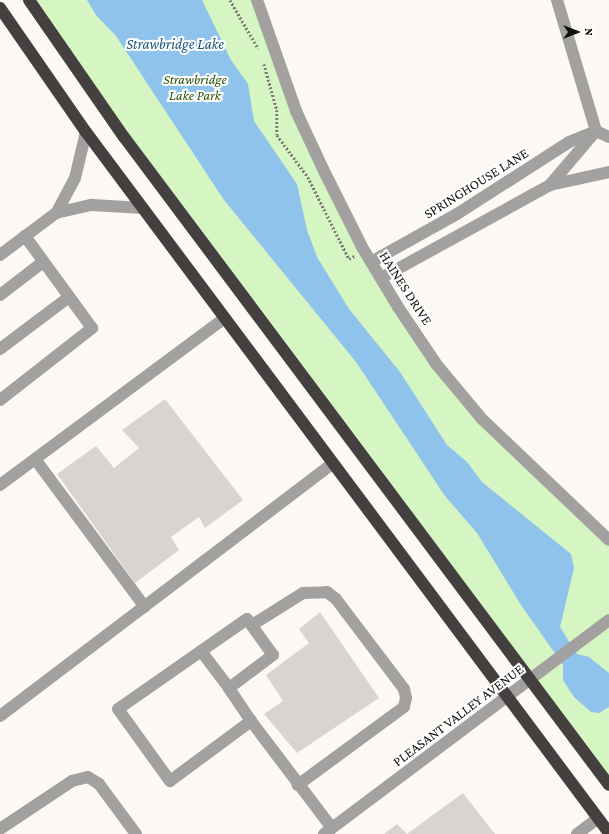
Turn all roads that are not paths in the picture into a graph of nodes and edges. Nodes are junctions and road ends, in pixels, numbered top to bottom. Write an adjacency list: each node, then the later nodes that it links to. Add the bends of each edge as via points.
1 (29, 0): 30 (highway, via 124,137)
2 (257, 0): 15 (street, HAINES DRIVE, via 296,111)
3 (557, 0): 5 (street)
4 (0, 8): 6 (highway)
5 (596, 131): 7 (street); 9 (street); 15 (street, SPRINGHOUSE LANE, via 554,150 457,214)
6 (86, 132): 10 (highway); 11 (street, via 76,178)
7 (609, 137)
8 (609, 172): 9 (street)
9 (550, 185): 16 (street)
10 (143, 208): 11 (street, via 92,205); 19 (highway)
11 (56, 213): 12 (street)
12 (24, 236): 13 (street); 14 (street)
13 (0, 255)
14 (43, 262): 17 (street); 18 (street)
15 (371, 262): 16 (street, HAINES DRIVE)
16 (382, 278): 25 (street, HAINES DRIVE, via 428,351 482,419)
17 (0, 295)
18 (69, 296): 20 (street); 21 (street, via 92,328)
19 (225, 318): 22 (street); 23 (highway)
20 (0, 350)
21 (0, 400)
22 (36, 459): 24 (street); 26 (street)
23 (333, 463): 26 (street); 32 (highway)
24 (0, 485)
25 (609, 540)
26 (145, 607): 33 (street)
27 (609, 620): 30 (street, PLEASANT VALLEY AVENUE)
28 (252, 625): 29 (street, via 247,619); 31 (street, via 273,655); 35 (street, via 303,593 327,592 336,599 404,688 404,707)
29 (201, 651): 31 (street); 34 (street, via 118,709 170,781)
30 (530, 679): 32 (street, PLEASANT VALLEY AVENUE); 36 (highway)
31 (229, 688): 34 (street)
32 (508, 697): 37 (highway); 39 (street, PLEASANT VALLEY AVENUE)
33 (0, 716)
34 (251, 721): 35 (street)
35 (298, 785): 39 (street)
36 (609, 785)
37 (598, 818): 40 (highway); 42 (street)
38 (0, 829): 41 (street, via 72,781 88,777 99,784)
39 (328, 831)
40 (609, 833)
41 (136, 834)
42 (577, 834)

